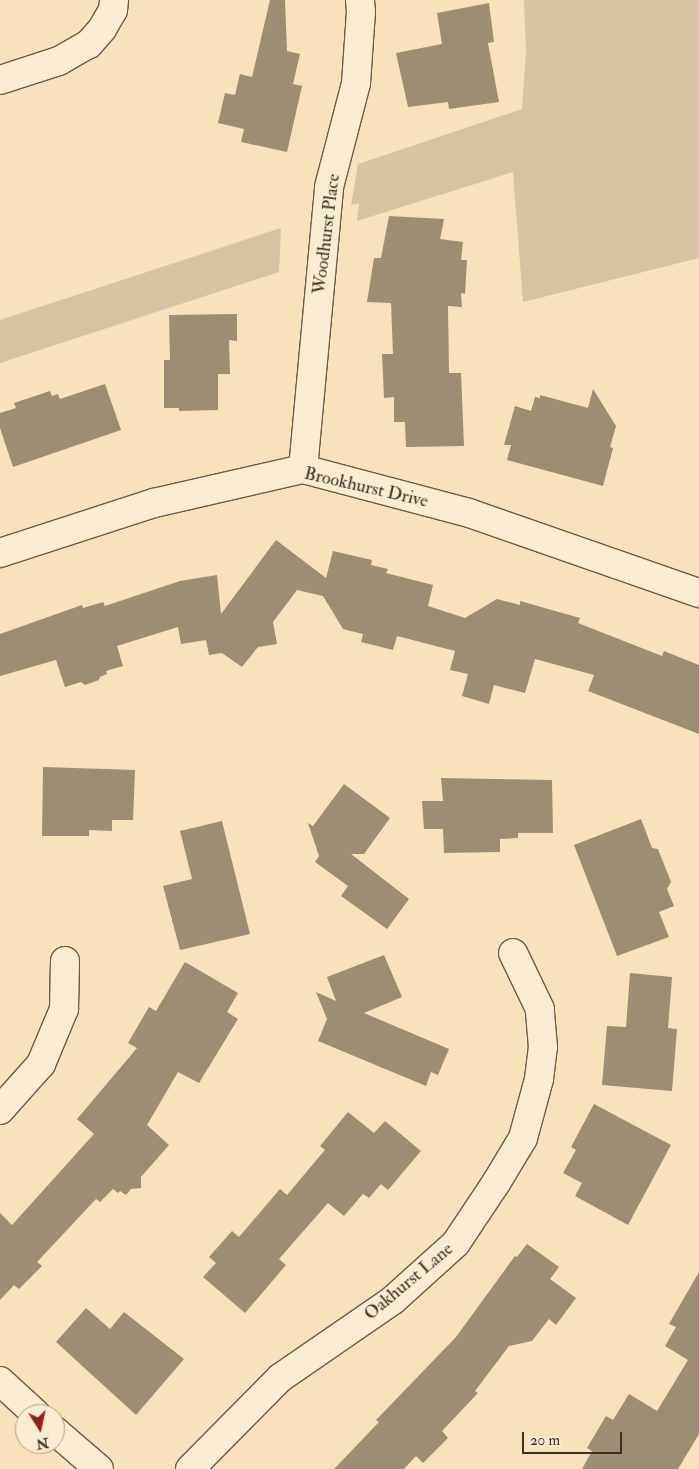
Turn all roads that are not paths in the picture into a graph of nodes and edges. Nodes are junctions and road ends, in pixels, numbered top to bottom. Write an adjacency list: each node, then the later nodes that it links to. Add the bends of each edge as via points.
1 (114, 0): 3 (street, via 113,10 89,44 59,61)
2 (360, 0): 4 (street, Woodhurst Place, via 356,83 329,186)
3 (0, 80)
4 (303, 469): 5 (street, Brookhurst Drive, via 154,503); 6 (street, Brookhurst Drive, via 470,513)
5 (0, 554)
6 (699, 593)
7 (513, 953): 14 (street, Oakhurst Lane, via 540,1009 543,1046 539,1079 523,1138 496,1183 456,1243 393,1300 280,1378)
8 (65, 961): 9 (street, via 64,1009 41,1064)
9 (0, 1110)
10 (0, 1381): 11 (street)
11 (25, 1404)
12 (65, 1440): 13 (street)
13 (99, 1469)
14 (190, 1469)

